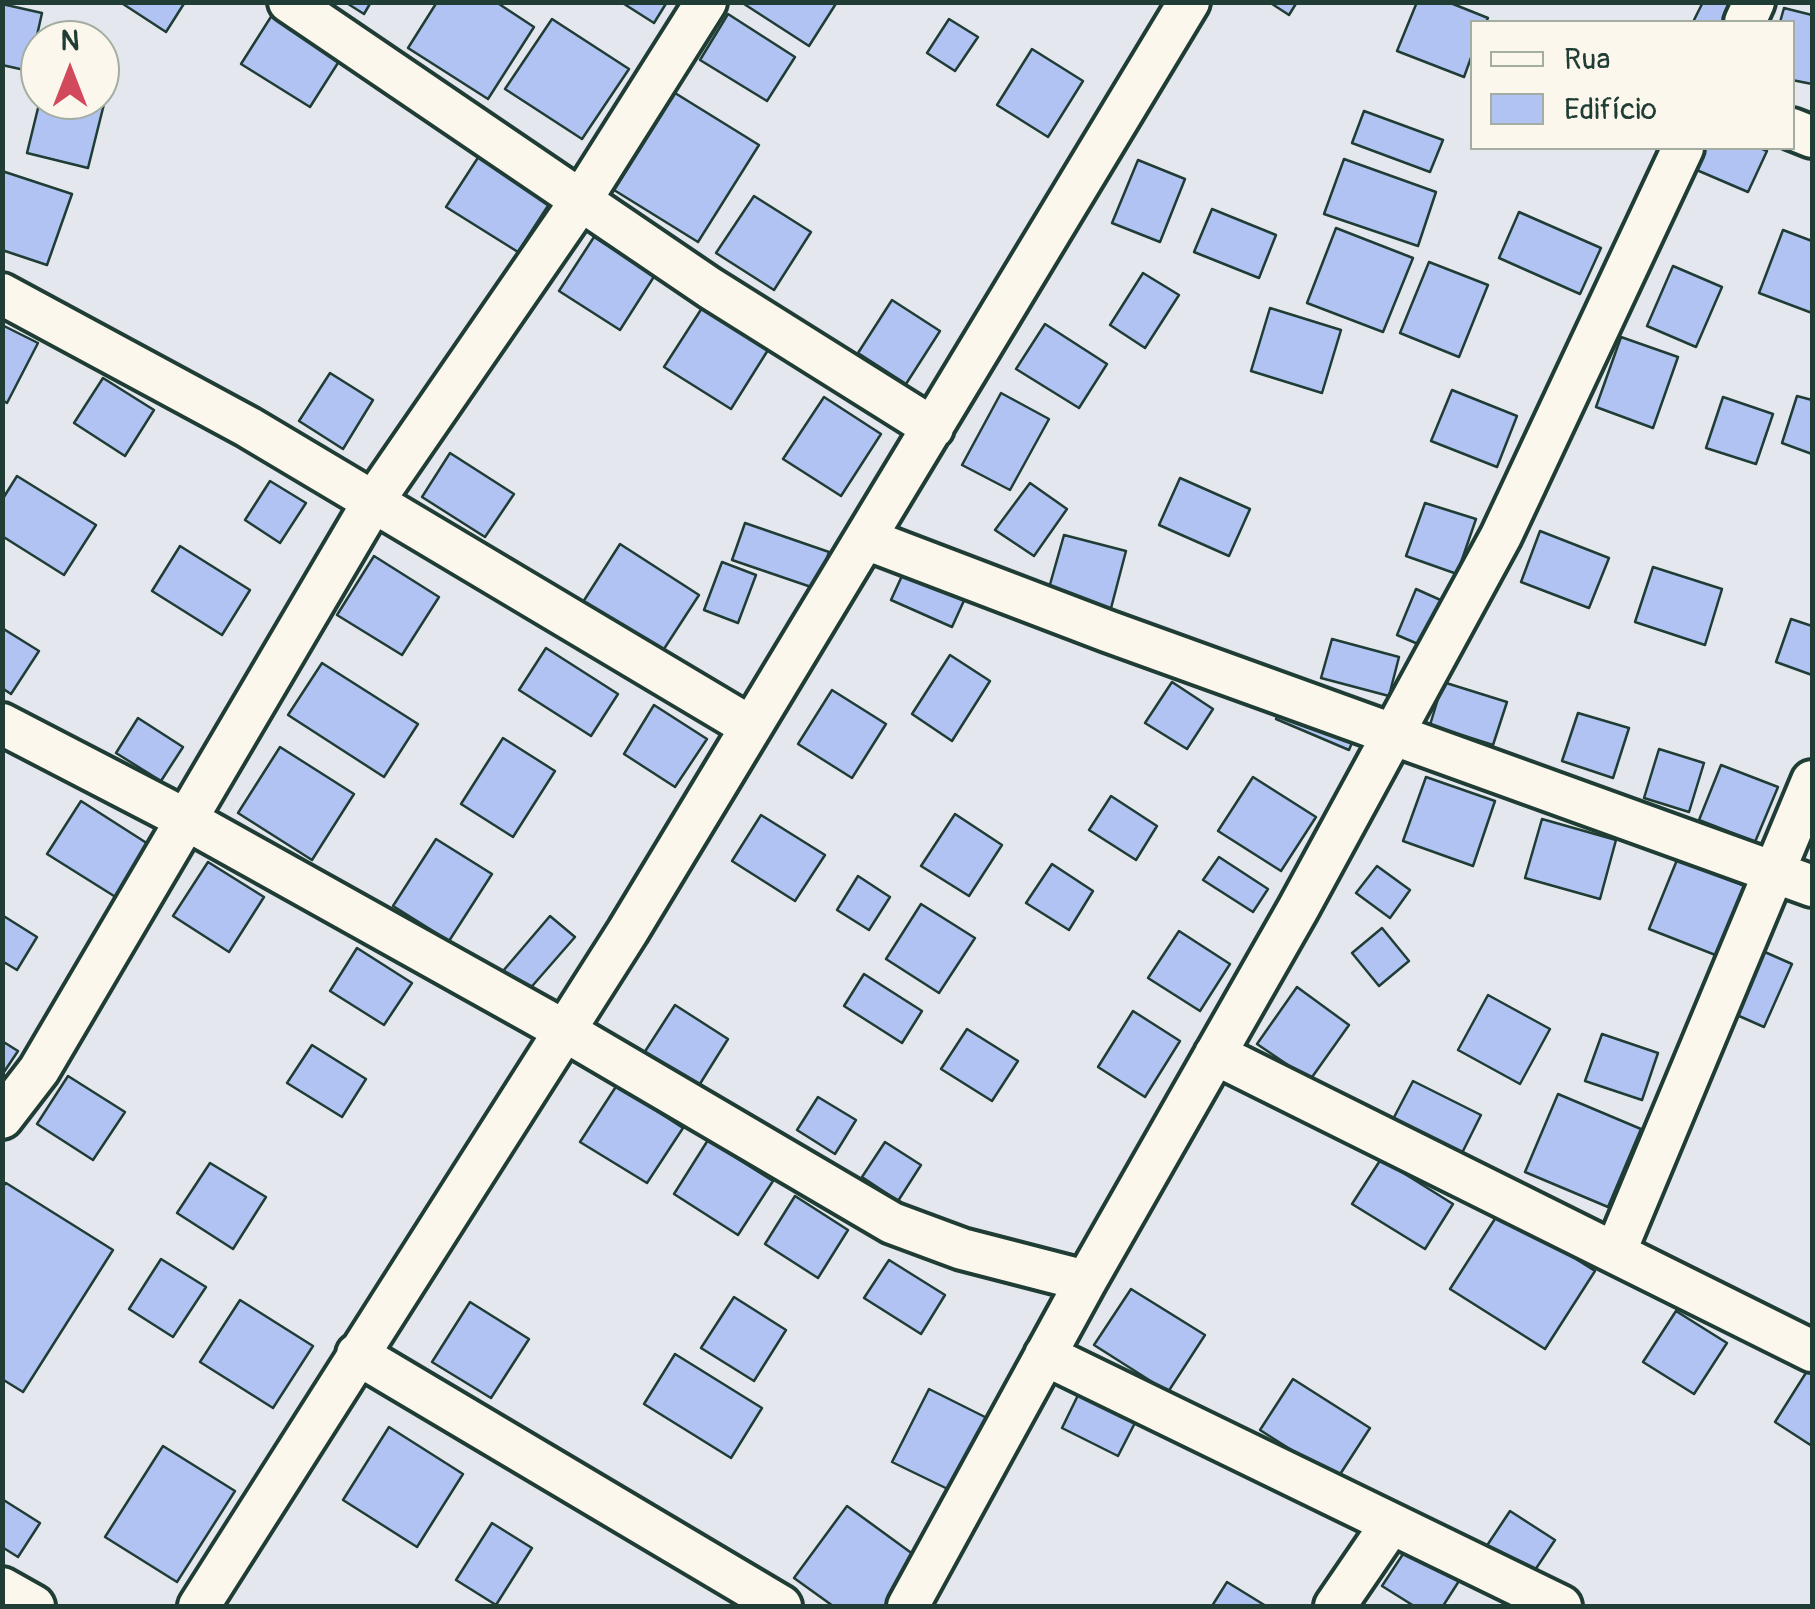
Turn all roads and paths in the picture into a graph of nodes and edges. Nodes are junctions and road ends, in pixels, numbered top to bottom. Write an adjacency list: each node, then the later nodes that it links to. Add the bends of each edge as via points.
1 (289, 2): 5 (street)
2 (706, 2): 5 (street)
3 (1189, 2): 7 (street)
4 (1682, 150): 12 (street, via 1501,536)
5 (581, 200): 7 (street); 8 (street)
6 (2, 294): 8 (street)
7 (933, 428): 9 (street)
8 (373, 502): 11 (street); 14 (street)
9 (866, 539): 11 (street); 12 (street)
10 (2, 724): 14 (street)
11 (751, 728): 16 (street)
12 (1394, 734): 15 (street); 17 (street)
13 (1812, 782): 15 (street)
14 (187, 820): 16 (street); 18 (street, via 39,1070)
15 (1794, 879): 19 (street)
16 (565, 1032): 20 (street, via 892,1222 962,1250); 22 (street)
17 (1215, 1054): 19 (street); 20 (street)
18 (2, 1118)
19 (1615, 1253): 21 (street)
20 (1086, 1281): 23 (street)
21 (1812, 1351)
22 (357, 1354): 27 (street); 28 (street)
23 (1045, 1356): 24 (street); 29 (street)
24 (1391, 1524): 30 (street); 31 (street)
25 (2, 1588): 26 (street)
26 (34, 1606)
27 (199, 1606)
28 (781, 1606)
29 (908, 1606)
30 (1335, 1606)
31 (1561, 1606)

